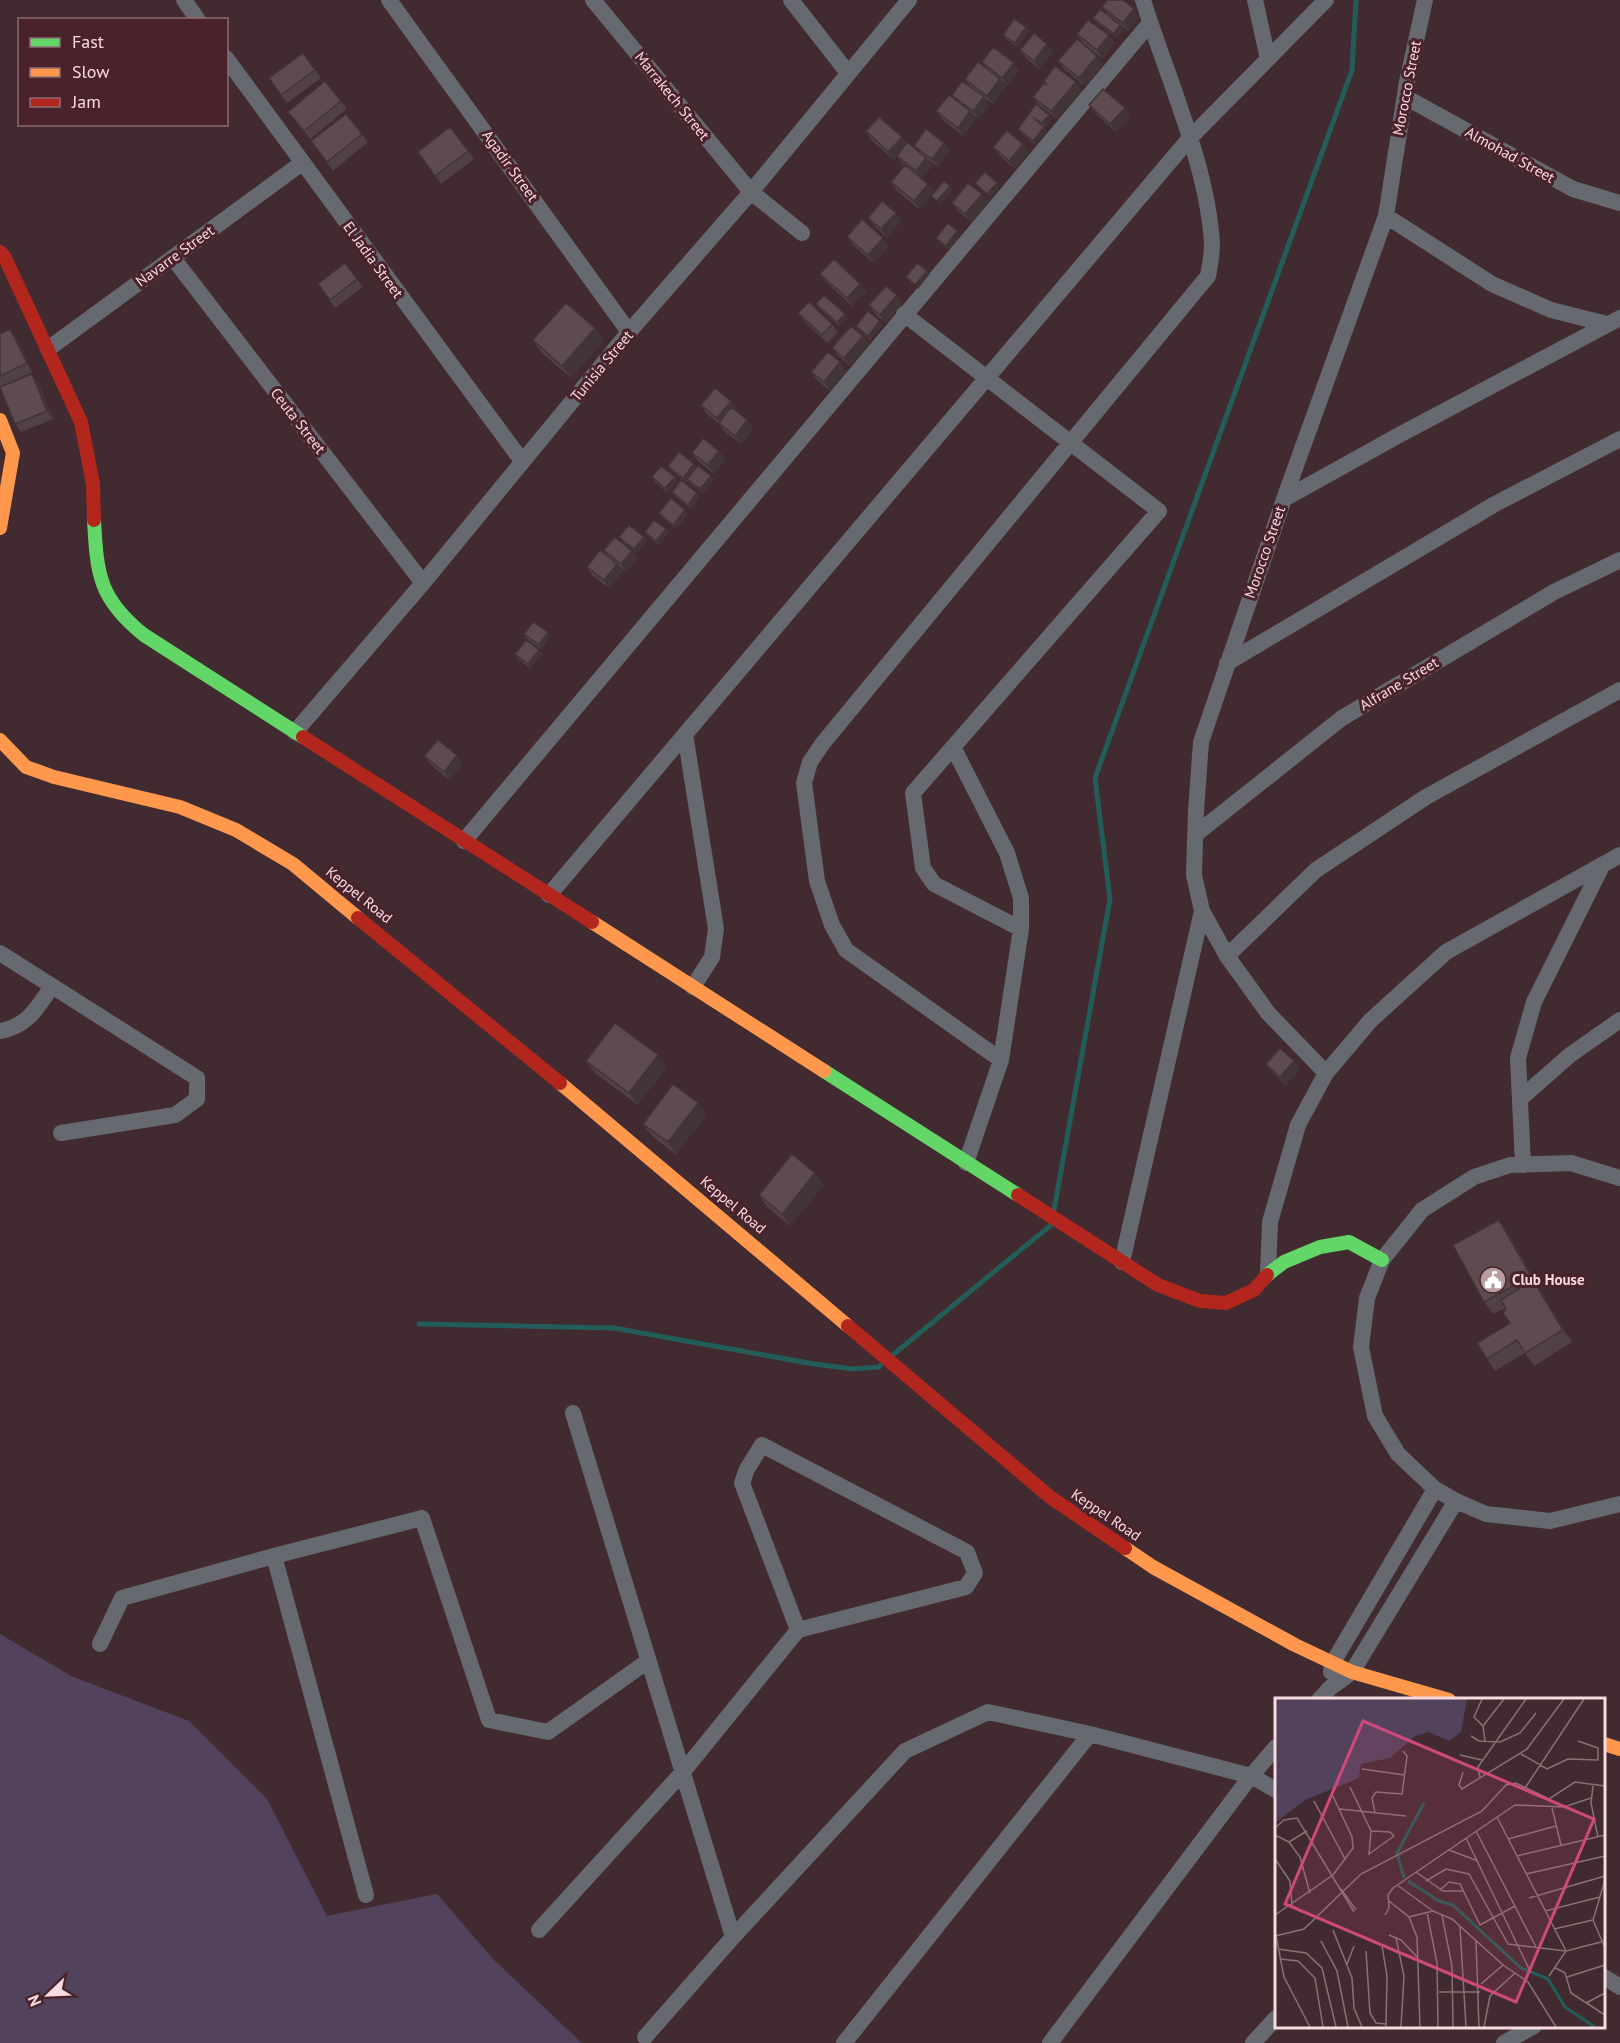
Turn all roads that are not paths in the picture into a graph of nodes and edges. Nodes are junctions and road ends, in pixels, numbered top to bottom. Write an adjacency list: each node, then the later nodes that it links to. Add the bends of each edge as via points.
1 (184, 0): 10 (street)
2 (389, 0): 26 (street, Agadir Street)
3 (593, 0): 18 (street, Marrakech Street)
4 (791, 0): 14 (street)
5 (909, 0): 14 (street, Tunisia Street)
6 (1143, 0): 11 (street)
7 (1255, 0): 12 (street)
8 (1326, 0): 12 (street)
9 (1425, 0): 15 (street, Morocco Street)
10 (197, 18)
11 (1150, 23): 16 (street); 24 (street)
12 (1268, 58): 16 (street)
13 (228, 61): 17 (street, El Jadia Street)
14 (848, 73): 18 (street, Tunisia Street)
15 (1404, 97): 19 (street, Almohad Street, via 1573,189); 20 (street, Morocco Street)
16 (1189, 139): 28 (street); 31 (street, via 1212,245 1208,276)
17 (302, 163): 23 (street, Navarre Street); 32 (street, El Jadia Street)
18 (751, 192): 21 (street, Marrakech Street); 26 (street, Tunisia Street)
19 (1620, 204)
20 (1386, 216): 25 (street, via 1492,284 1551,310); 33 (street, Morocco Street)
21 (802, 233)
22 (0, 252): 27 (street)
23 (173, 258): 27 (street, Navarre Street); 36 (street, Ceuta Street)
24 (904, 314): 28 (street); 44 (street)
25 (1613, 321): 33 (street)
26 (629, 333): 32 (street, Tunisia Street)
27 (48, 349): 39 (street, via 81,422 93,484 96,560 103,587 123,618 144,635)
28 (987, 379): 31 (street); 40 (street)
29 (0, 420): 34 (street, via 13,453)
30 (1620, 439): 37 (street, via 1494,504)
31 (1070, 443): 42 (street, via 1159,511); 56 (street, via 823,742 810,762 804,783 817,881 832,925 846,950)
32 (522, 461): 36 (street, Tunisia Street)
33 (1284, 499): 37 (street, Morocco Street)
34 (0, 528)
35 (1620, 560): 43 (street, Alfrane Street, via 1554,592 1342,718)
36 (423, 583): 39 (street, Tunisia Street)
37 (1227, 663): 43 (street, Morocco Street, via 1201,742)
38 (1620, 690): 51 (street, via 1426,797 1316,870)
39 (295, 732): 44 (street)
40 (685, 734): 47 (street); 53 (street, via 716,929 712,957)
41 (0, 740): 76 (street, Keppel Road, via 26,767 180,807 236,830 293,864 620,1131 1050,1497 1153,1567)
42 (953, 747): 49 (street, via 1007,853 1021,898); 49 (street, via 913,793 923,868 934,884)
43 (1196, 834): 48 (street, Morocco Street, via 1194,875)
44 (464, 841): 47 (street)
45 (1620, 855): 46 (street)
46 (1602, 864): 57 (street, via 1446,952 1370,1021); 58 (street, via 1534,1002 1518,1058)
47 (549, 895): 53 (street)
48 (1202, 911): 51 (street, Morocco Street); 64 (street)
49 (1021, 929): 56 (street)
50 (0, 953): 52 (street)
51 (1227, 956): 57 (street, Morocco Street, via 1268,1013)
52 (52, 986): 55 (street, via 33,1014 14,1029); 59 (street, via 196,1078 197,1099 176,1115)
53 (693, 987): 60 (street)
54 (1620, 1020): 58 (street, via 1570,1055)
55 (0, 1031)
56 (1001, 1060): 60 (street)
57 (1326, 1073): 65 (street, via 1298,1125 1270,1222)
58 (1520, 1099): 61 (street)
59 (61, 1133)
60 (966, 1163): 64 (street)
61 (1522, 1165): 62 (street, via 1571,1163); 63 (street, via 1474,1177 1422,1210)
62 (1620, 1178)
63 (1382, 1260): 65 (street, via 1348,1242 1320,1246); 67 (street, via 1367,1298 1361,1347 1376,1416 1398,1454)
64 (1122, 1262): 65 (street, via 1158,1285 1200,1301 1226,1303 1254,1290)
65 (1268, 1274)
66 (573, 1413): 75 (street)
67 (1436, 1489): 68 (street); 70 (street)
68 (1456, 1501): 69 (street, via 1486,1514 1550,1521); 72 (street)
69 (1620, 1504)
70 (1401, 1547): 72 (street); 76 (street)
71 (274, 1556): 74 (street, via 122,1598); 75 (street, via 422,1518 489,1720 548,1732); 87 (street)
72 (1420, 1560): 77 (street)
73 (798, 1630): 73 (street, via 966,1587 975,1573 966,1552 762,1445 742,1483); 84 (street)
74 (100, 1644)
75 (648, 1661): 84 (street)
76 (1332, 1664): 77 (street, Keppel Road); 78 (street)
77 (1352, 1672): 78 (street); 79 (street, Keppel Road)
78 (1324, 1694)
79 (1442, 1698)
80 (1089, 1734): 85 (street); 89 (street, via 988,1712 905,1751); 93 (street)
81 (1605, 1744): 83 (street)
82 (1275, 1748): 85 (street)
83 (1620, 1749)
84 (682, 1773): 88 (street); 89 (street)
85 (1251, 1776): 86 (street); 94 (street)
86 (1275, 1789)
87 (366, 1894)
88 (539, 1930)
89 (733, 1937): 92 (street)
90 (1275, 2019): 95 (street)
91 (1530, 2028): 96 (street)
92 (645, 2037)
93 (844, 2043)
94 (1050, 2043)
95 (1253, 2043)
96 (1504, 2043)

